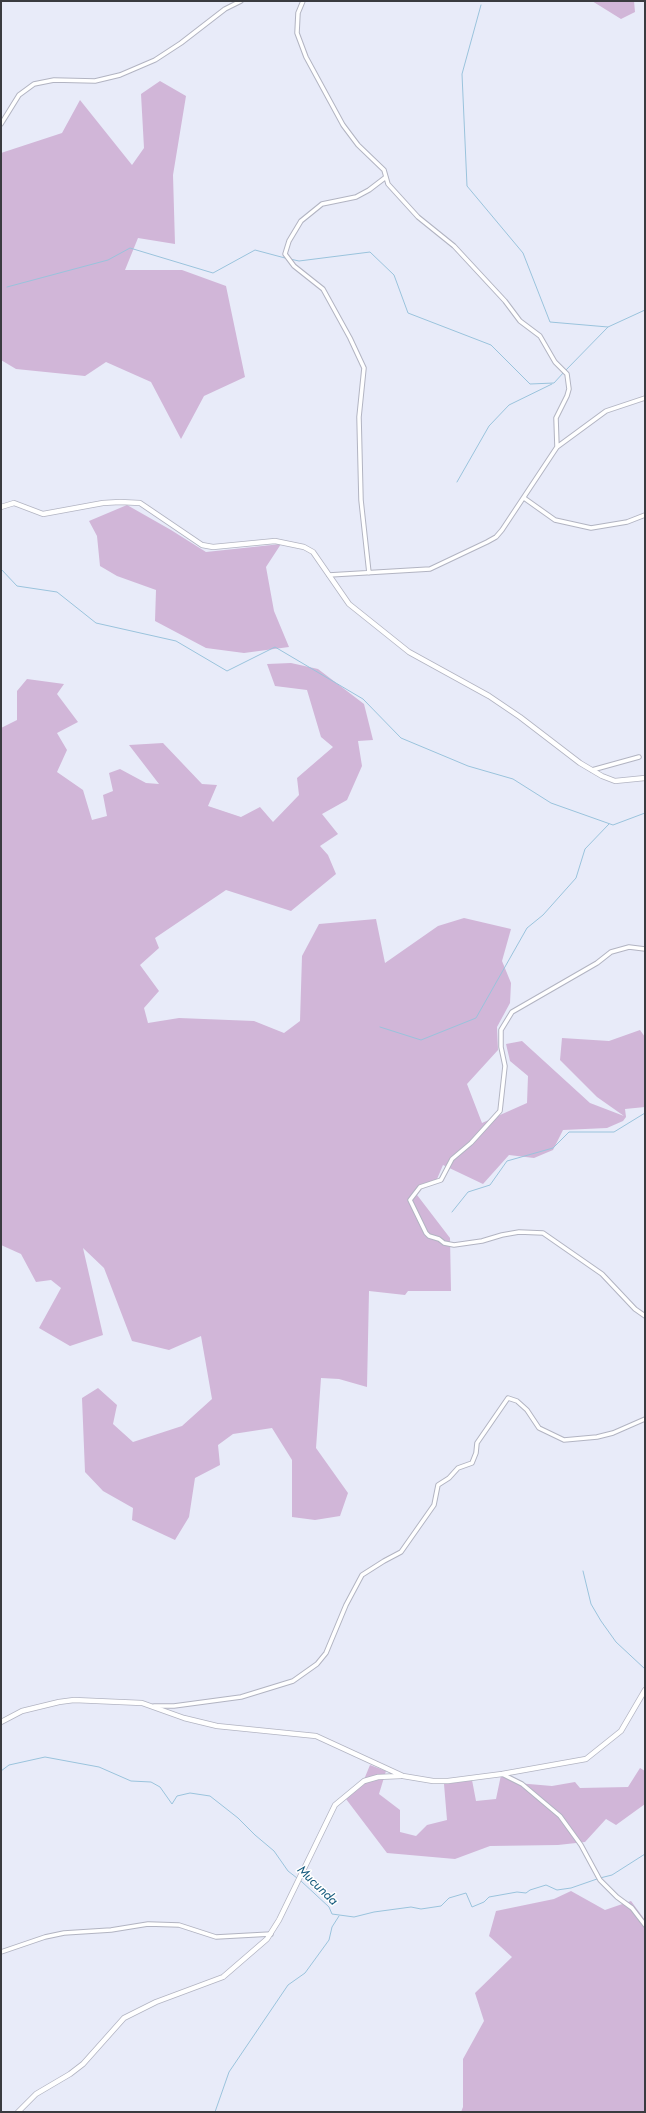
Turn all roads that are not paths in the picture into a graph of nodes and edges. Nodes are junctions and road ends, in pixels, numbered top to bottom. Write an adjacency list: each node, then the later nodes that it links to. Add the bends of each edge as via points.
1 (242, 1): 3 (street, via 225,10 181,44 155,60 120,75 95,81 54,80 34,84 19,95)
2 (303, 1): 4 (street, via 298,13 297,33 306,57 343,125 358,145 384,170)
3 (1, 124)
4 (386, 176): 6 (street, via 388,184 418,217 454,246 520,321 540,336 555,362 567,374 569,389 556,418); 10 (street, via 356,197 322,204 301,221 289,241 285,254 294,266 323,289 364,368 359,417 361,500)
5 (645, 398): 6 (street, via 606,411)
6 (557, 447): 7 (street)
7 (524, 498): 9 (street, via 555,520 591,528 627,522); 10 (street, via 502,530 487,542 430,569)
8 (1, 506): 11 (street, via 14,503 43,514 120,502 140,503 202,545 212,547 289,542 313,552)
9 (645, 515)
10 (369, 573): 11 (street)
11 (329, 575): 13 (street, via 349,604 397,643 488,696)
12 (638, 757): 13 (street)
13 (592, 770): 14 (street, via 615,781)
14 (645, 778)
15 (645, 949): 16 (street, via 630,947 611,952 597,963 512,1012 501,1030 500,1041 505,1066 500,1112 452,1159 441,1180 420,1187 410,1200 426,1233 444,1243 454,1245 482,1241 519,1232 543,1234 602,1274)
16 (645, 1316)
17 (645, 1419): 19 (street, via 607,1434 564,1440 539,1428 527,1410 517,1401 508,1398 477,1443 472,1463 458,1468 438,1485 434,1505 401,1552 362,1575 326,1653 317,1664 293,1681 241,1697 174,1706)
18 (645, 1690): 21 (street, via 621,1731 586,1759)
19 (154, 1706): 20 (street, via 124,1701 66,1701 22,1711); 22 (street, via 184,1718 217,1726 316,1736)
20 (1, 1722)
21 (502, 1774): 22 (street, via 433,1781); 23 (street, via 526,1787 560,1816 600,1880 632,1908)
22 (403, 1776): 24 (street, via 378,1777 364,1781 335,1805)
23 (645, 1925)
24 (271, 1934): 25 (street, via 216,1937 179,1926 148,1924 111,1930 64,1933); 26 (street, via 223,1976 156,2002 124,2018 83,2064 36,2094)
25 (1, 1952)
26 (18, 2112)

